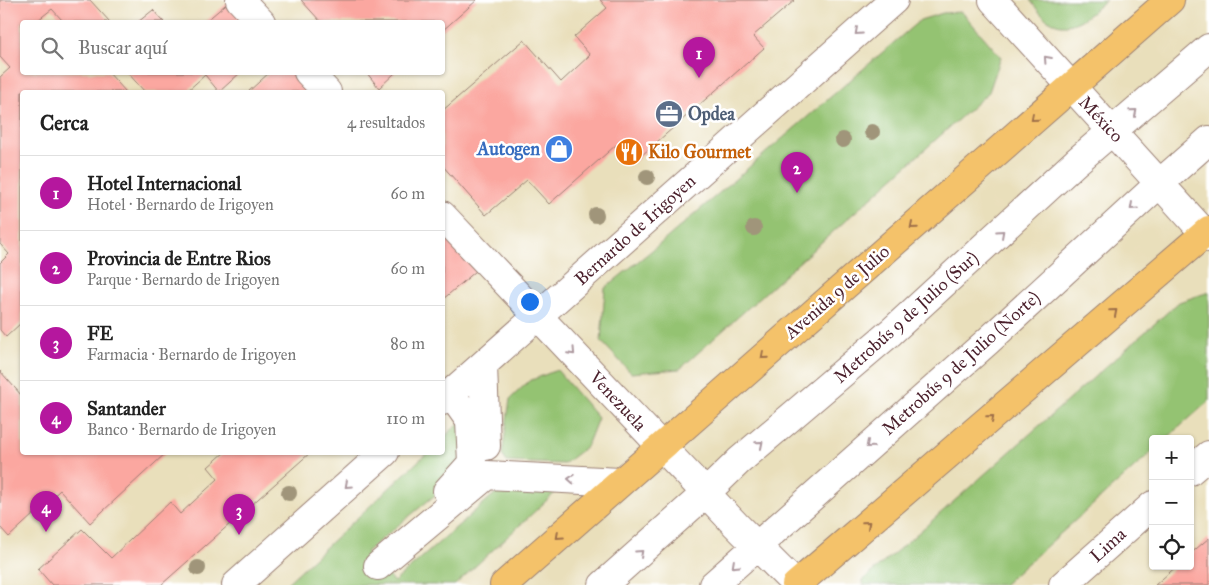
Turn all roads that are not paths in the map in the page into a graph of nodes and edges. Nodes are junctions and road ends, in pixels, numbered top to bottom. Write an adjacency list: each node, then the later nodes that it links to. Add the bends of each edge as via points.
1 (240, 0): 5 (street)
2 (894, 0): 15 (street, Bernardo de Irigoyen, one-way to 15)
3 (994, 0): 8 (street, México, one-way to 3)
4 (1170, 0): 8 (highway, Avenida 9 de Julio)
5 (259, 20)
6 (1209, 48): 10 (street, Metrobús 9 de Julio (Sur), one-way to 6)
7 (311, 75): 9 (street)
8 (1071, 86): 10 (street, México); 18 (highway, Avenida 9 de Julio, one-way to 18)
9 (325, 90)
10 (1113, 131): 12 (street, México); 24 (street, Metrobús 9 de Julio (Sur), one-way to 10, via 891,332)
11 (1209, 140): 12 (street, Metrobús 9 de Julio (Norte))
12 (1160, 183): 14 (street, México); 26 (street, Metrobús 9 de Julio (Norte), one-way to 26, via 988,341)
13 (445, 218): 15 (street, Venezuela)
14 (1208, 234): 31 (highway, one-way to 14)
15 (538, 316): 16 (street, Bernardo de Irigoyen); 18 (street, Venezuela, one-way to 18)
16 (482, 365): 17 (street, Bernardo de Irigoyen); 22 (street)
17 (447, 398): 22 (street, via 470,421 472,463 378,566)
18 (661, 446): 23 (highway, Avenida 9 de Julio); 24 (street, Venezuela)
19 (382, 455): 27 (street, one-way to 27)
20 (1209, 455): 21 (street)
21 (1194, 468)
22 (487, 475): 23 (street, one-way to 22)
23 (620, 482): 28 (highway, Avenida 9 de Julio, one-way to 28)
24 (706, 493): 26 (street, Venezuela); 29 (street, Metrobús 9 de Julio (Sur), one-way to 24)
25 (1149, 509): 32 (street, Lima)
26 (756, 545): 30 (street, Metrobús 9 de Julio (Norte), one-way to 30); 31 (street, Venezuela)
27 (236, 585)
28 (504, 585)
29 (603, 585)
30 (712, 585)
31 (796, 585)
32 (1063, 585)

